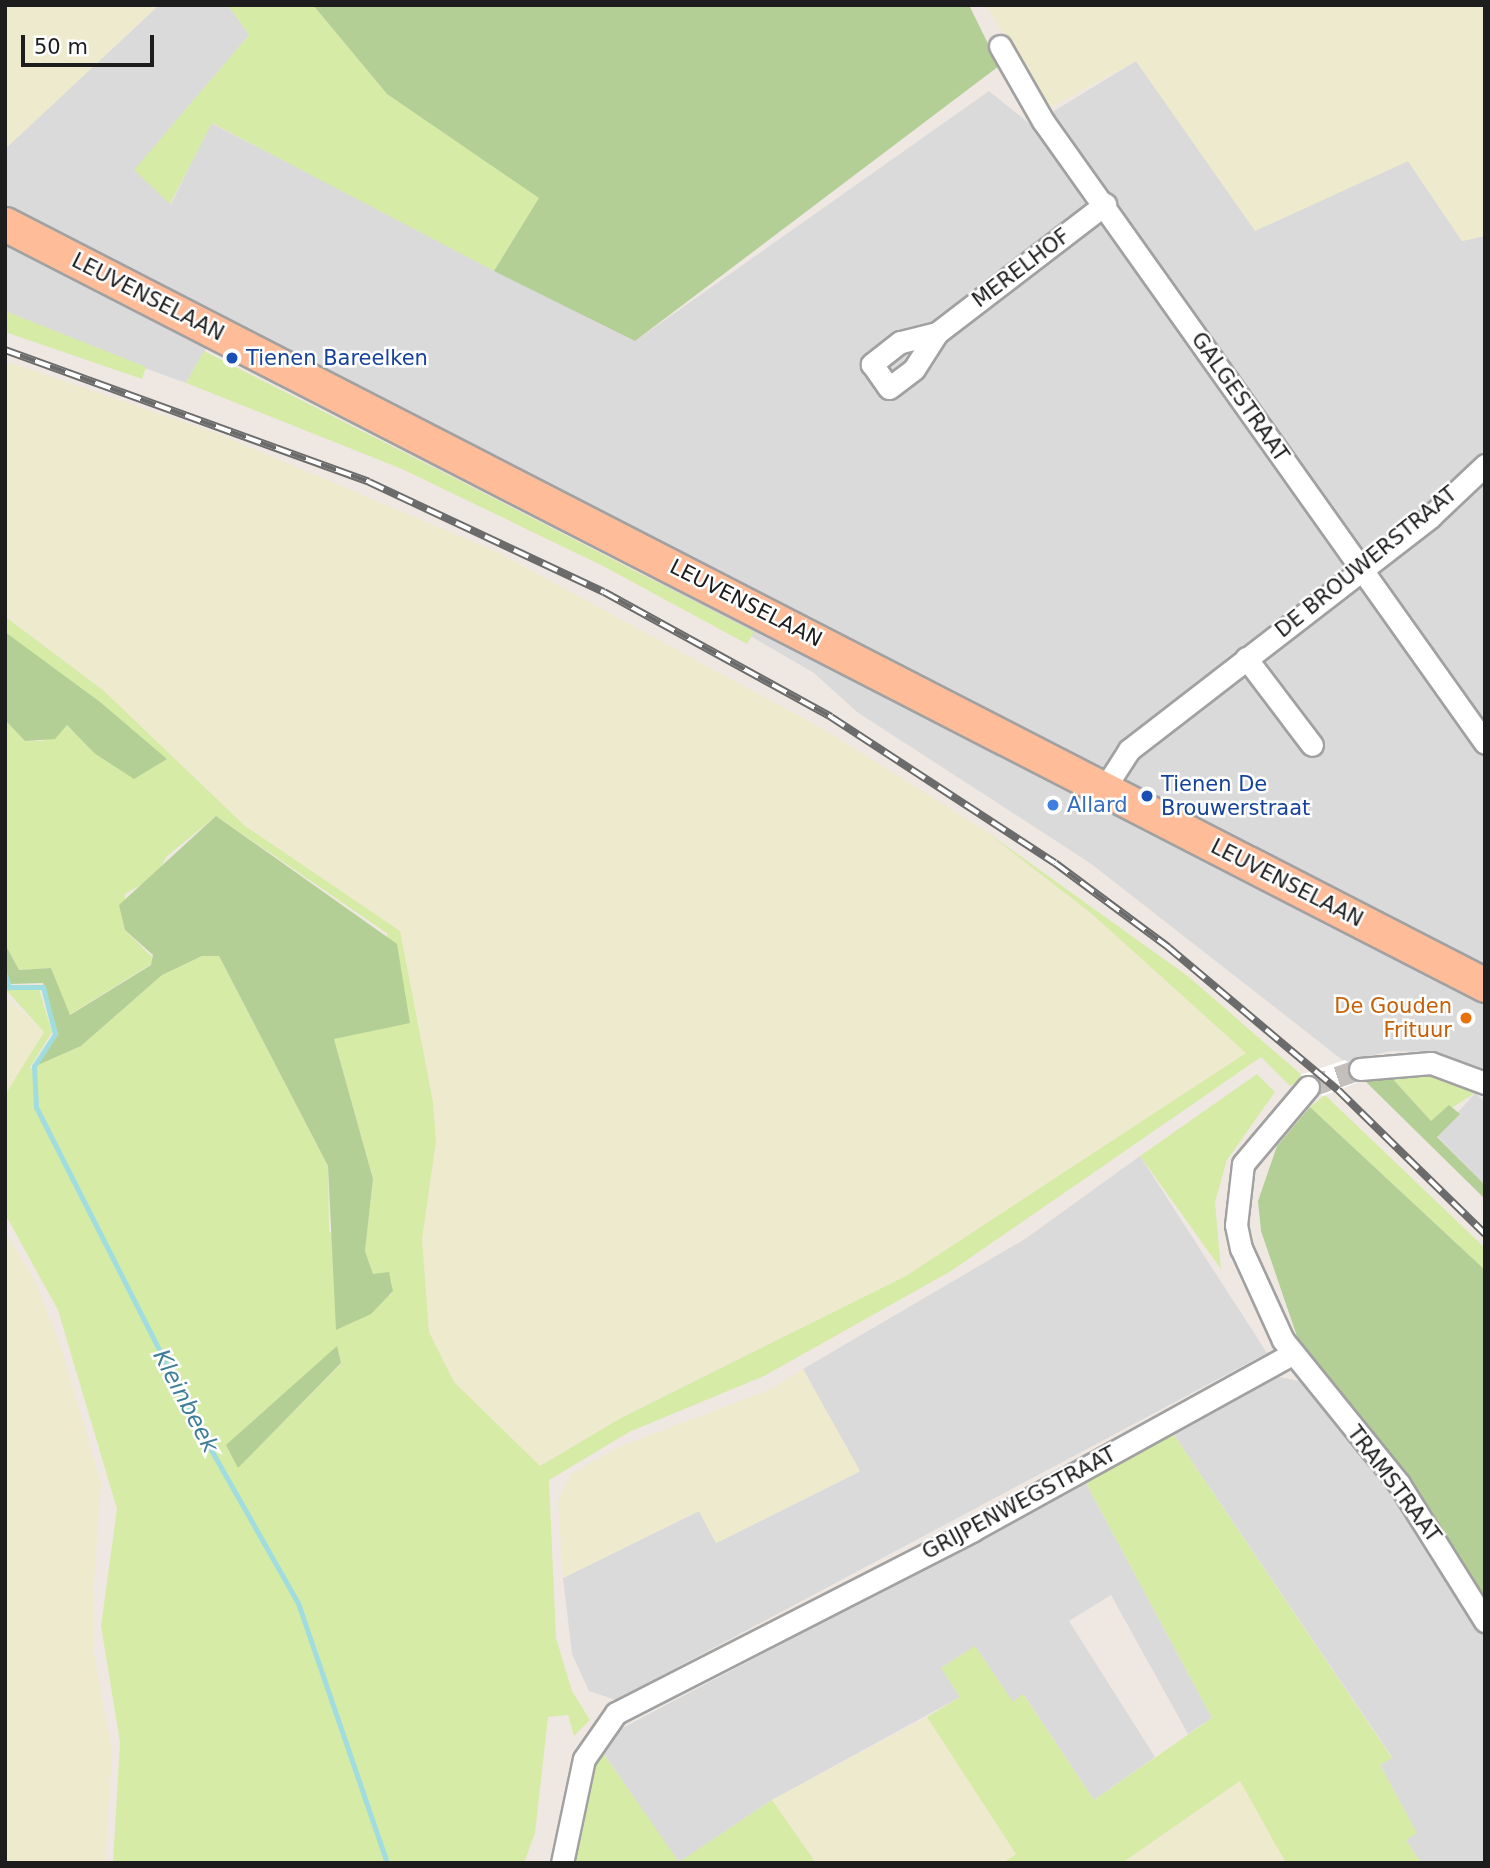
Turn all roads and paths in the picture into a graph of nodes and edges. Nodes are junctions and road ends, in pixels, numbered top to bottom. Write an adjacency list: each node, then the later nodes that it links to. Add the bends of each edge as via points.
1 (1000, 46): 2 (street, GALGESTRAAT, via 1042,121)
2 (1105, 204): 4 (street, MERELHOF); 6 (street, GALGESTRAAT)
3 (5, 224): 10 (main road, LEUVENSELAAN)
4 (937, 333)
5 (1485, 465): 6 (street, DE BROUWERSTRAAT)
6 (1362, 568): 7 (street, DE BROUWERSTRAAT); 8 (street, GALGESTRAAT)
7 (1246, 658): 9 (street); 10 (street, DE BROUWERSTRAAT, via 1129,750)
8 (1485, 743)
9 (1312, 744)
10 (1104, 789): 11 (main road, LEUVENSELAAN)
11 (1485, 985)
12 (1360, 1069): 13 (street, via 1431,1063)
13 (1485, 1083)
14 (1308, 1087): 15 (street, via 1259,1137 1243,1164 1237,1196 1241,1248)
15 (1292, 1354): 16 (street, TRAMSTRAAT, via 1399,1484); 17 (street, GRIJPENWEGSTRAAT, via 973,1530 616,1713 584,1759)
16 (1485, 1621)
17 (562, 1863)

